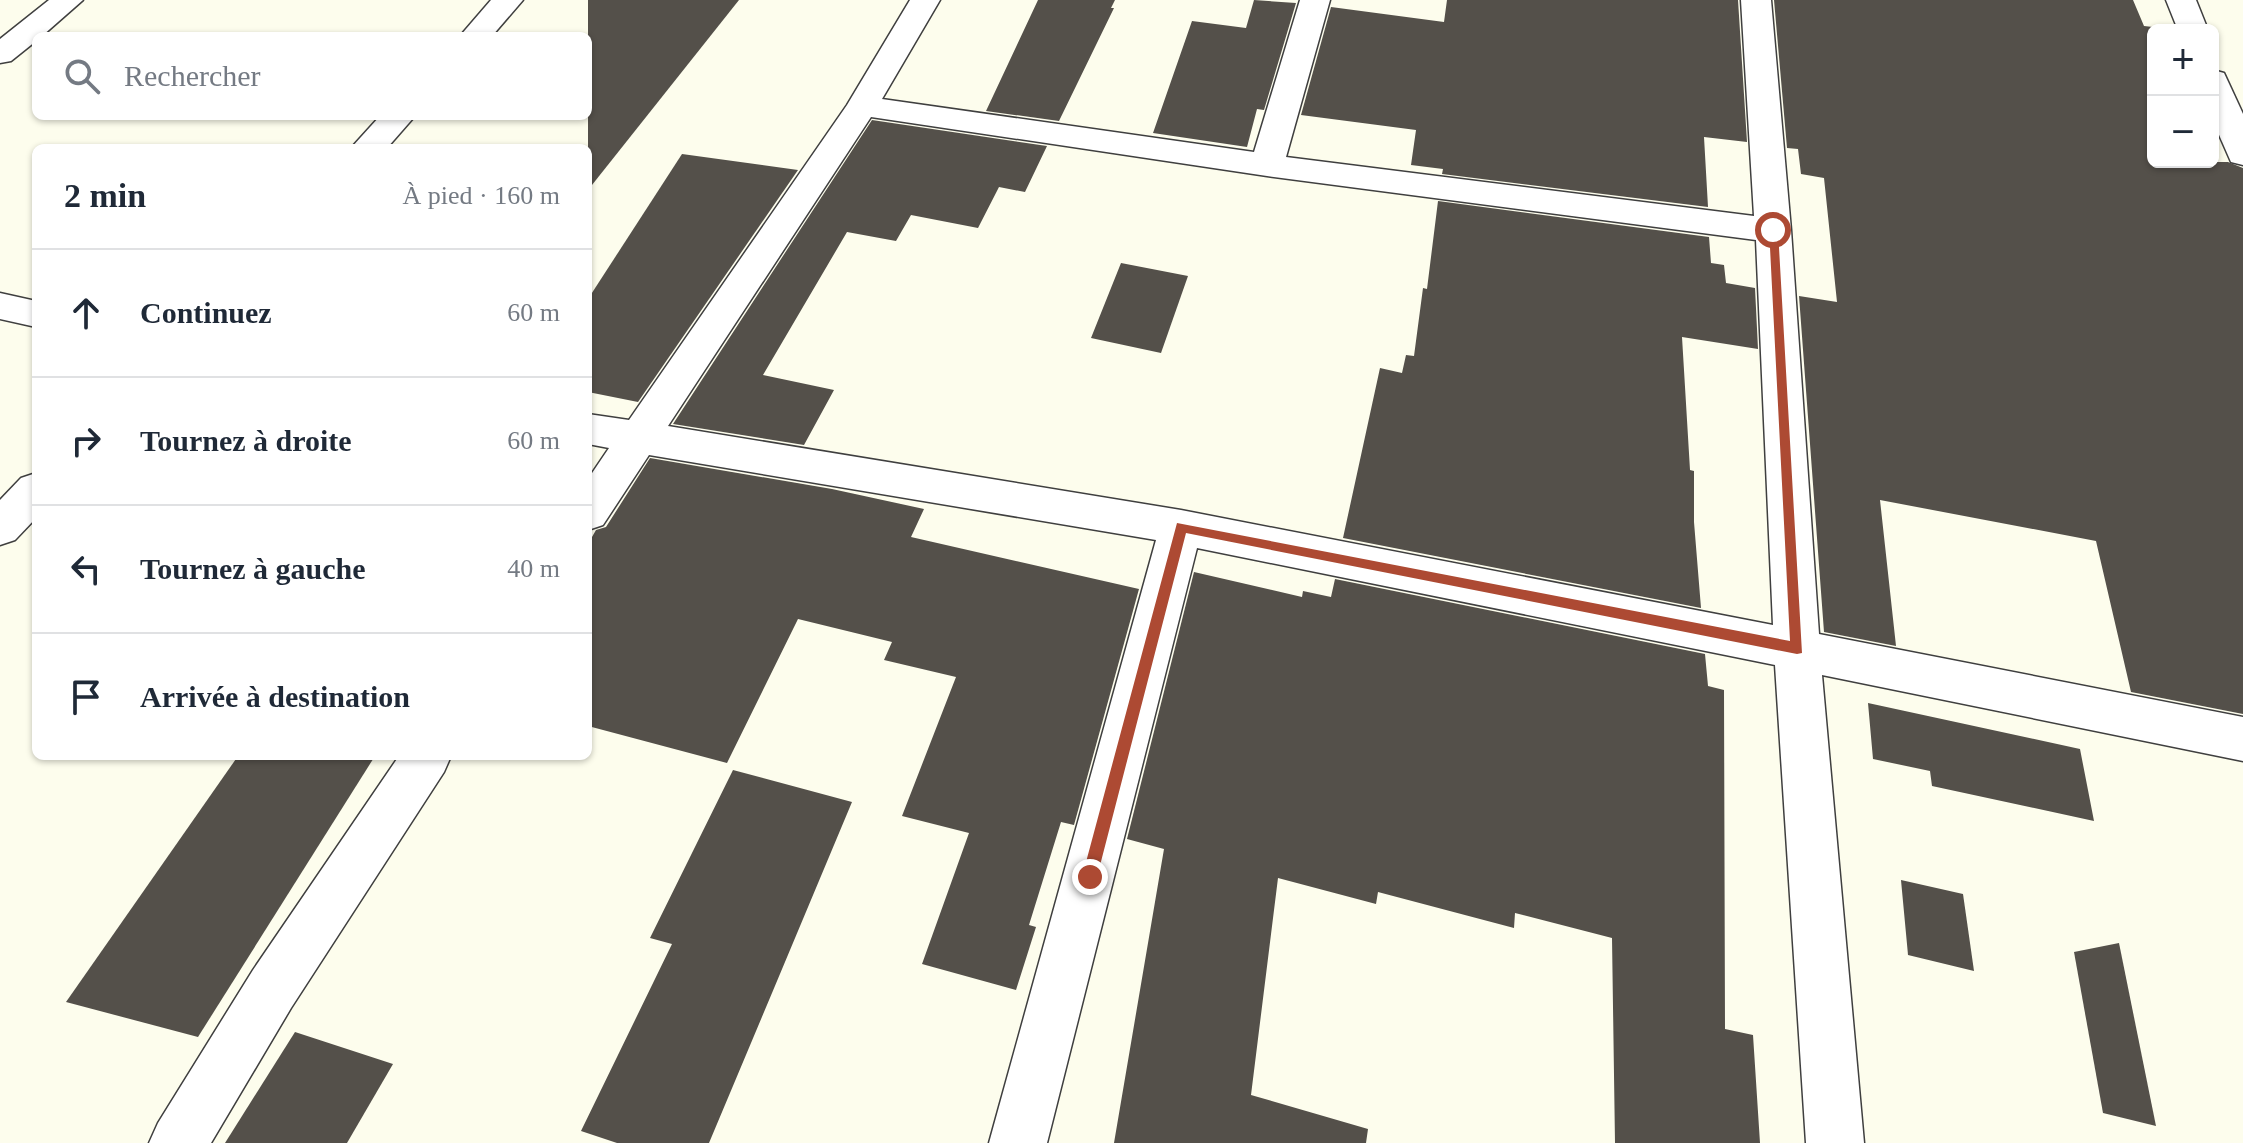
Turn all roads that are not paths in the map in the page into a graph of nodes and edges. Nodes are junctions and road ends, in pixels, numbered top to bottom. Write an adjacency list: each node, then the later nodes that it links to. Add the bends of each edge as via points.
1 (68, 0): 9 (street)
2 (508, 0): 8 (street)
3 (925, 0): 11 (street)
4 (1315, 0): 15 (street)
5 (1756, 0): 16 (street)
6 (2181, 0): 7 (street)
7 (2191, 24)
8 (479, 32)
9 (0, 54)
10 (2219, 95): 14 (street)
11 (862, 106): 15 (street); 20 (street)
12 (395, 120): 13 (street)
13 (372, 144)
14 (2243, 154)
15 (1267, 165): 16 (street)
16 (1773, 230): 25 (street)
17 (0, 306): 18 (street)
18 (32, 313)
19 (592, 430): 20 (street)
20 (638, 437): 22 (street); 23 (street)
21 (32, 494): 24 (street)
22 (592, 507)
23 (1181, 527): 25 (street); 29 (street)
24 (0, 528)
25 (1797, 648): 26 (street); 30 (street)
26 (2243, 739)
27 (424, 760): 28 (street, via 272,989)
28 (178, 1143)
29 (1018, 1143)
30 (1835, 1143)

